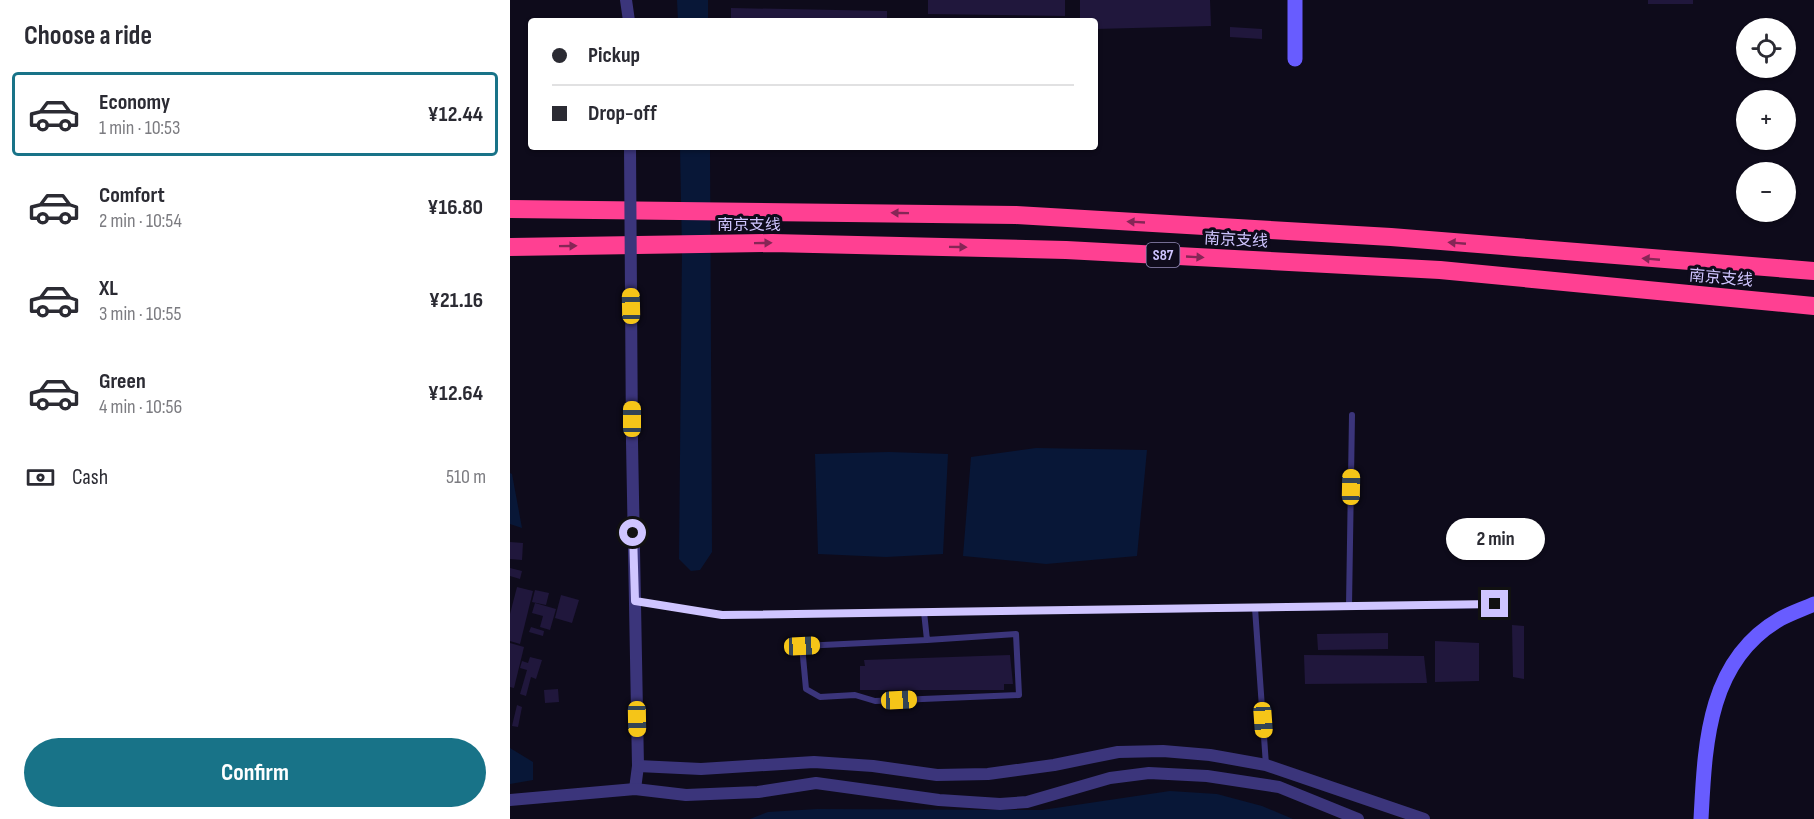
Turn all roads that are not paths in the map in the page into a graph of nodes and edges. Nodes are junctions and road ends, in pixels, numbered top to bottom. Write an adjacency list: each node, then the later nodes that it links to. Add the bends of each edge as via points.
1 (626, 0): 3 (street)
2 (1295, 0): 4 (street)
3 (629, 18)
4 (1295, 60)
5 (630, 150): 11 (street, bridge)
6 (510, 209): 8 (highway, 南京支线 / S87, one-way to 6, via 1391,237 1017,215)
7 (510, 247): 9 (highway, 南京支线 / S87, one-way to 9, via 771,243 1066,250 1440,270)
8 (1814, 271)
9 (1814, 306)
10 (1352, 415): 14 (lane)
11 (635, 601): 16 (lane, via 722,615); 19 (street)
12 (1495, 604): 14 (lane)
13 (1814, 604): 24 (street, via 1779,620 1752,641 1729,671 1712,708)
14 (1349, 606): 15 (lane)
15 (1256, 608): 16 (lane); 18 (lane)
16 (924, 612): 17 (lane)
17 (927, 640): 17 (lane, via 802,646 806,689 820,697 855,695 875,701 1019,695 1016,634)
18 (1266, 765): 19 (street, via 1163,751 1118,752 978,774 937,775 813,762 701,769); 23 (street)
19 (638, 766): 20 (street)
20 (635, 789): 21 (street); 22 (street, via 686,795 758,792 816,783 1000,804 1027,802 1110,778 1149,773 1207,776 1279,787)
21 (510, 801)
22 (1358, 819)
23 (1424, 819)
24 (1701, 819)

